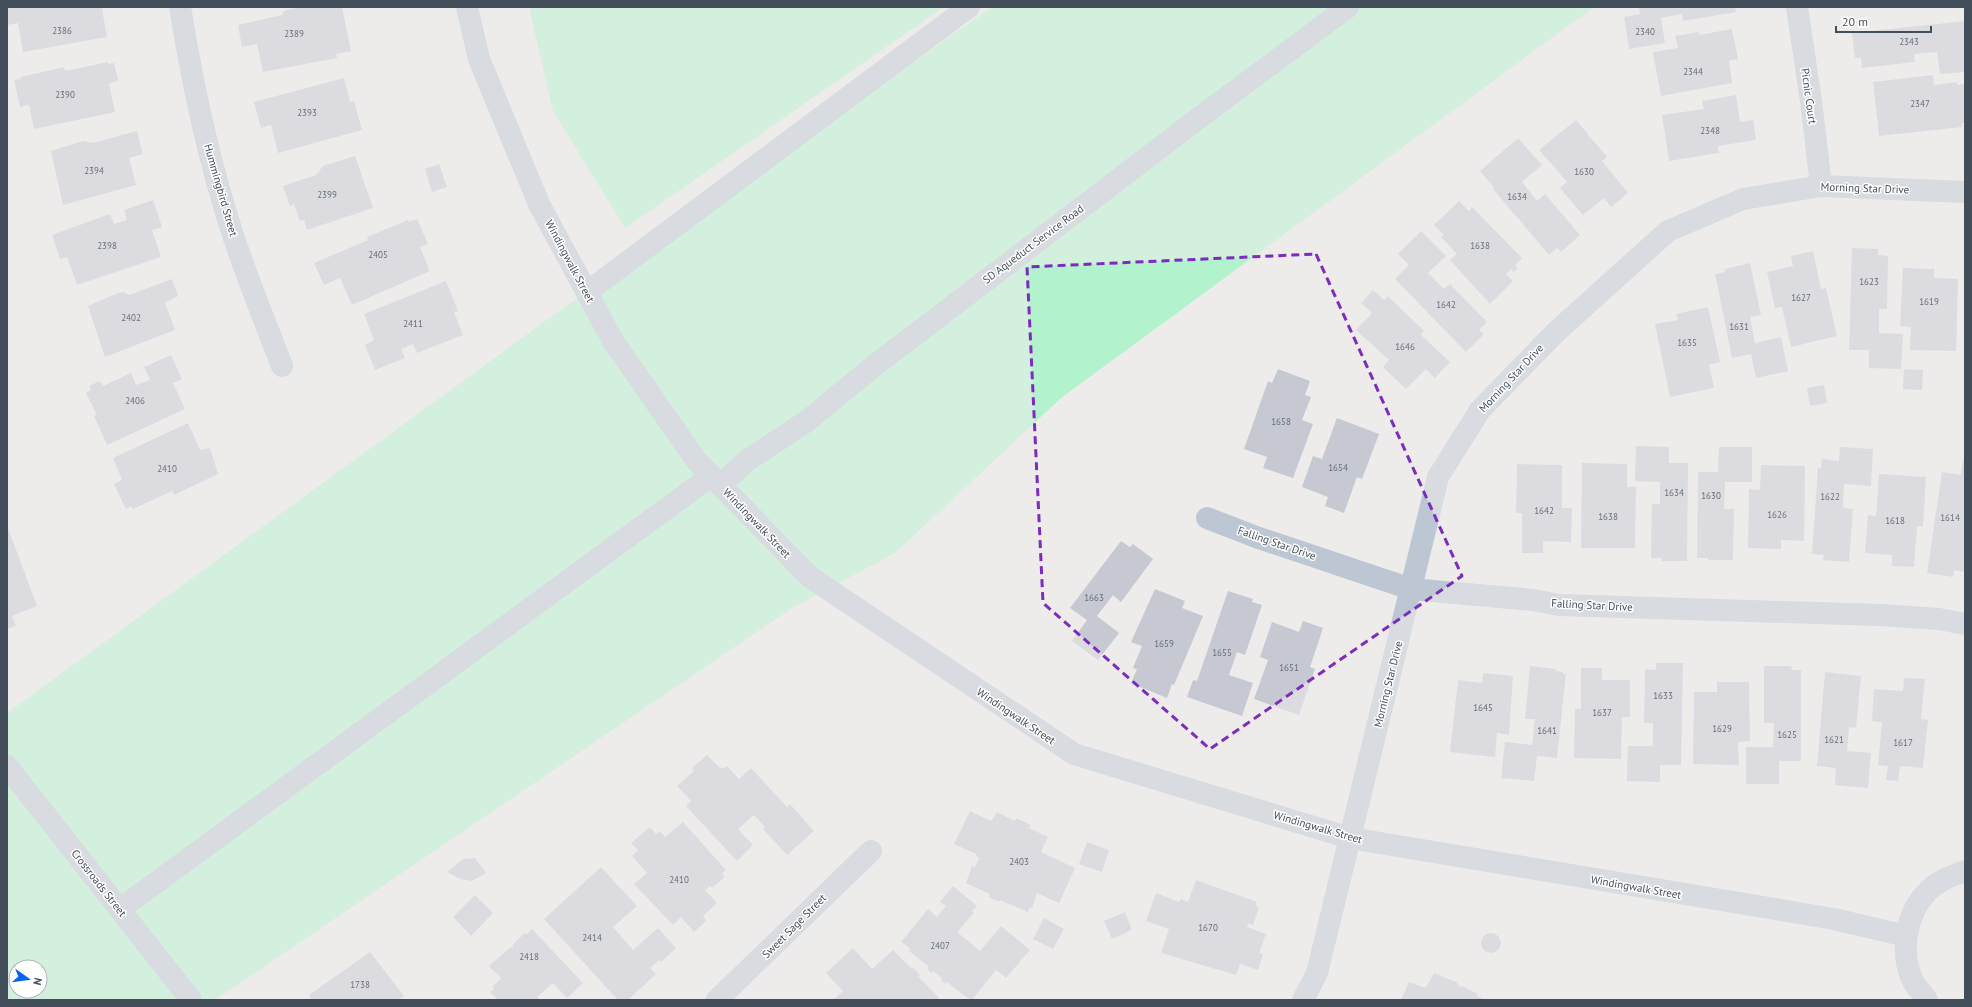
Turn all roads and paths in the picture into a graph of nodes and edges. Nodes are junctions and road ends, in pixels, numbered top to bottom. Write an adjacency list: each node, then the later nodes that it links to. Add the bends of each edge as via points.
1 (180, 7): 9 (street, Hummingbird Street, via 190,67 226,214)
2 (468, 7): 8 (street, Windingwalk Street, via 479,59 539,204)
3 (969, 7): 8 (street)
4 (1348, 7): 10 (street, SD Aqueduct Service Road, via 1195,120 874,366 807,421)
5 (1797, 7): 6 (street, Picnic Court)
6 (1821, 186): 7 (street, Morning Star Drive); 12 (street, Morning Star Drive, via 1743,199 1668,231 1556,332 1480,410 1438,477)
7 (1965, 192)
8 (587, 292): 10 (street, Windingwalk Street, via 613,341 696,460)
9 (282, 366)
10 (716, 480): 15 (street, Windingwalk Street, via 810,577 1074,754); 18 (street, SD Aqueduct Service Road)
11 (1207, 518): 12 (street, Falling Star Drive)
12 (1411, 589): 13 (street, Falling Star Drive, via 1533,600 1559,605 1887,615); 15 (street, Morning Star Drive)
13 (1965, 624)
14 (7, 766): 18 (street, Crossroads Street)
15 (1350, 838): 19 (street, Windingwalk Street, via 1834,919); 22 (street, Morning Star Drive, via 1317,973)
16 (871, 851): 20 (street, Sweet Sage Street)
17 (1965, 871): 19 (street, via 1947,877 1927,892 1913,912)
18 (120, 909): 21 (street, Crossroads Street)
19 (1906, 936): 23 (street, via 1906,960 1914,982)
20 (727, 997)
21 (191, 1000)
22 (1303, 1000)
23 (1927, 1000)

